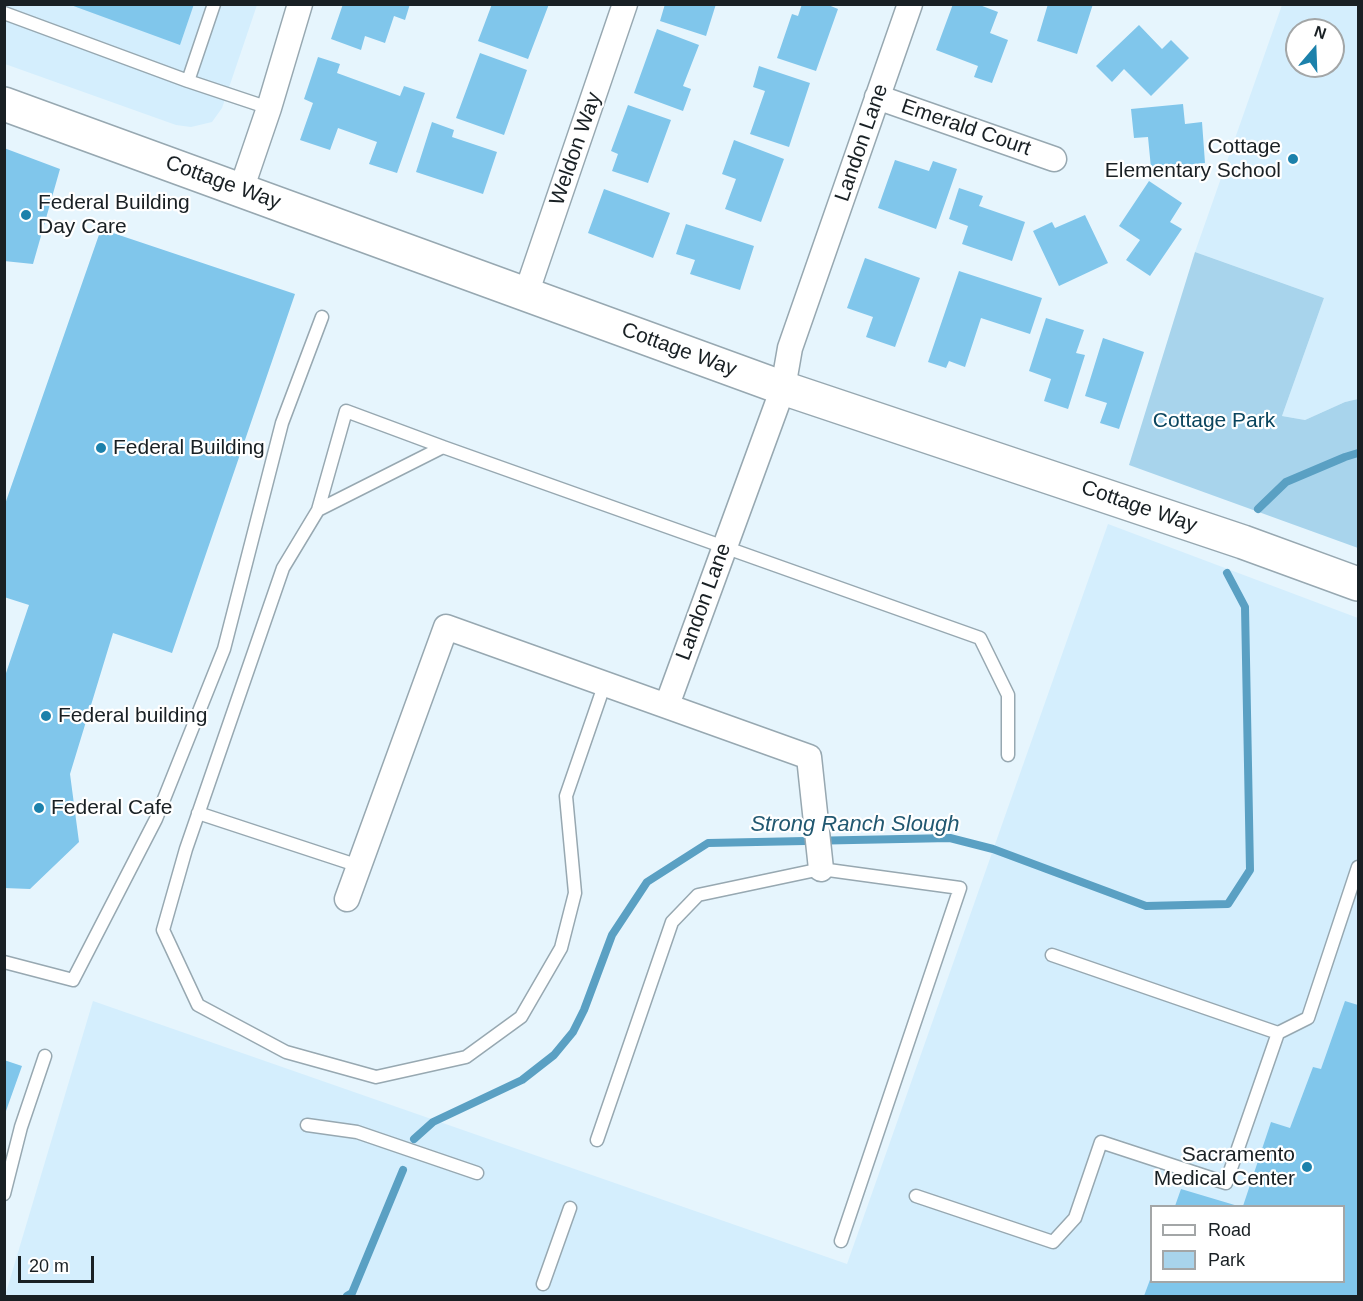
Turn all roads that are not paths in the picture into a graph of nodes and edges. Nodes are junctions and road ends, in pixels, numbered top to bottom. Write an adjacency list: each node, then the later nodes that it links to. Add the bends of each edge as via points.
1 (22, 4): 6 (lane)
2 (214, 4): 7 (lane)
3 (300, 4): 10 (street)
4 (625, 4): 13 (street, Weldon Way)
5 (910, 4): 8 (street, Landon Lane)
6 (11, 15): 7 (lane)
7 (188, 81): 10 (lane)
8 (878, 97): 11 (street, Emerald Court); 15 (street, Landon Lane, via 790,348)
9 (4, 104): 12 (street, Cottage Way)
10 (269, 108): 12 (street)
11 (1054, 159)
12 (241, 190): 13 (street, Cottage Way)
13 (526, 294): 15 (street, Cottage Way)
14 (321, 317): 29 (lane, via 282,423 224,649 156,819 73,980)
15 (783, 388): 18 (street, Landon Lane); 19 (street, Cottage Way)
16 (443, 447): 17 (lane); 17 (lane, via 346,411); 18 (lane)
17 (318, 510): 23 (lane, via 283,568)
18 (724, 546): 21 (street, Landon Lane); 22 (lane, via 980,638 1008,695)
19 (1359, 584)
20 (605, 683): 21 (street); 23 (lane, via 566,796 575,893 561,948 521,1017 466,1057 376,1077 286,1052 198,1005 163,930); 25 (street, via 446,627)
21 (667, 705): 24 (street, via 809,757)
22 (1008, 755)
23 (198, 813): 25 (lane)
24 (821, 863): 33 (lane, via 699,895 672,922); 38 (lane, via 960,888)
25 (359, 866): 27 (street)
26 (1359, 867): 30 (lane, via 1308,1018)
27 (347, 899)
28 (1052, 955): 30 (lane)
29 (4, 962)
30 (1278, 1034): 36 (lane, via 1226,1183 1101,1142 1075,1218 1053,1242)
31 (45, 1056): 35 (lane)
32 (308, 1125): 34 (lane, via 357,1132)
33 (597, 1140)
34 (477, 1173)
35 (4, 1194)
36 (916, 1196)
37 (570, 1208): 39 (lane)
38 (841, 1241)
39 (543, 1284)

